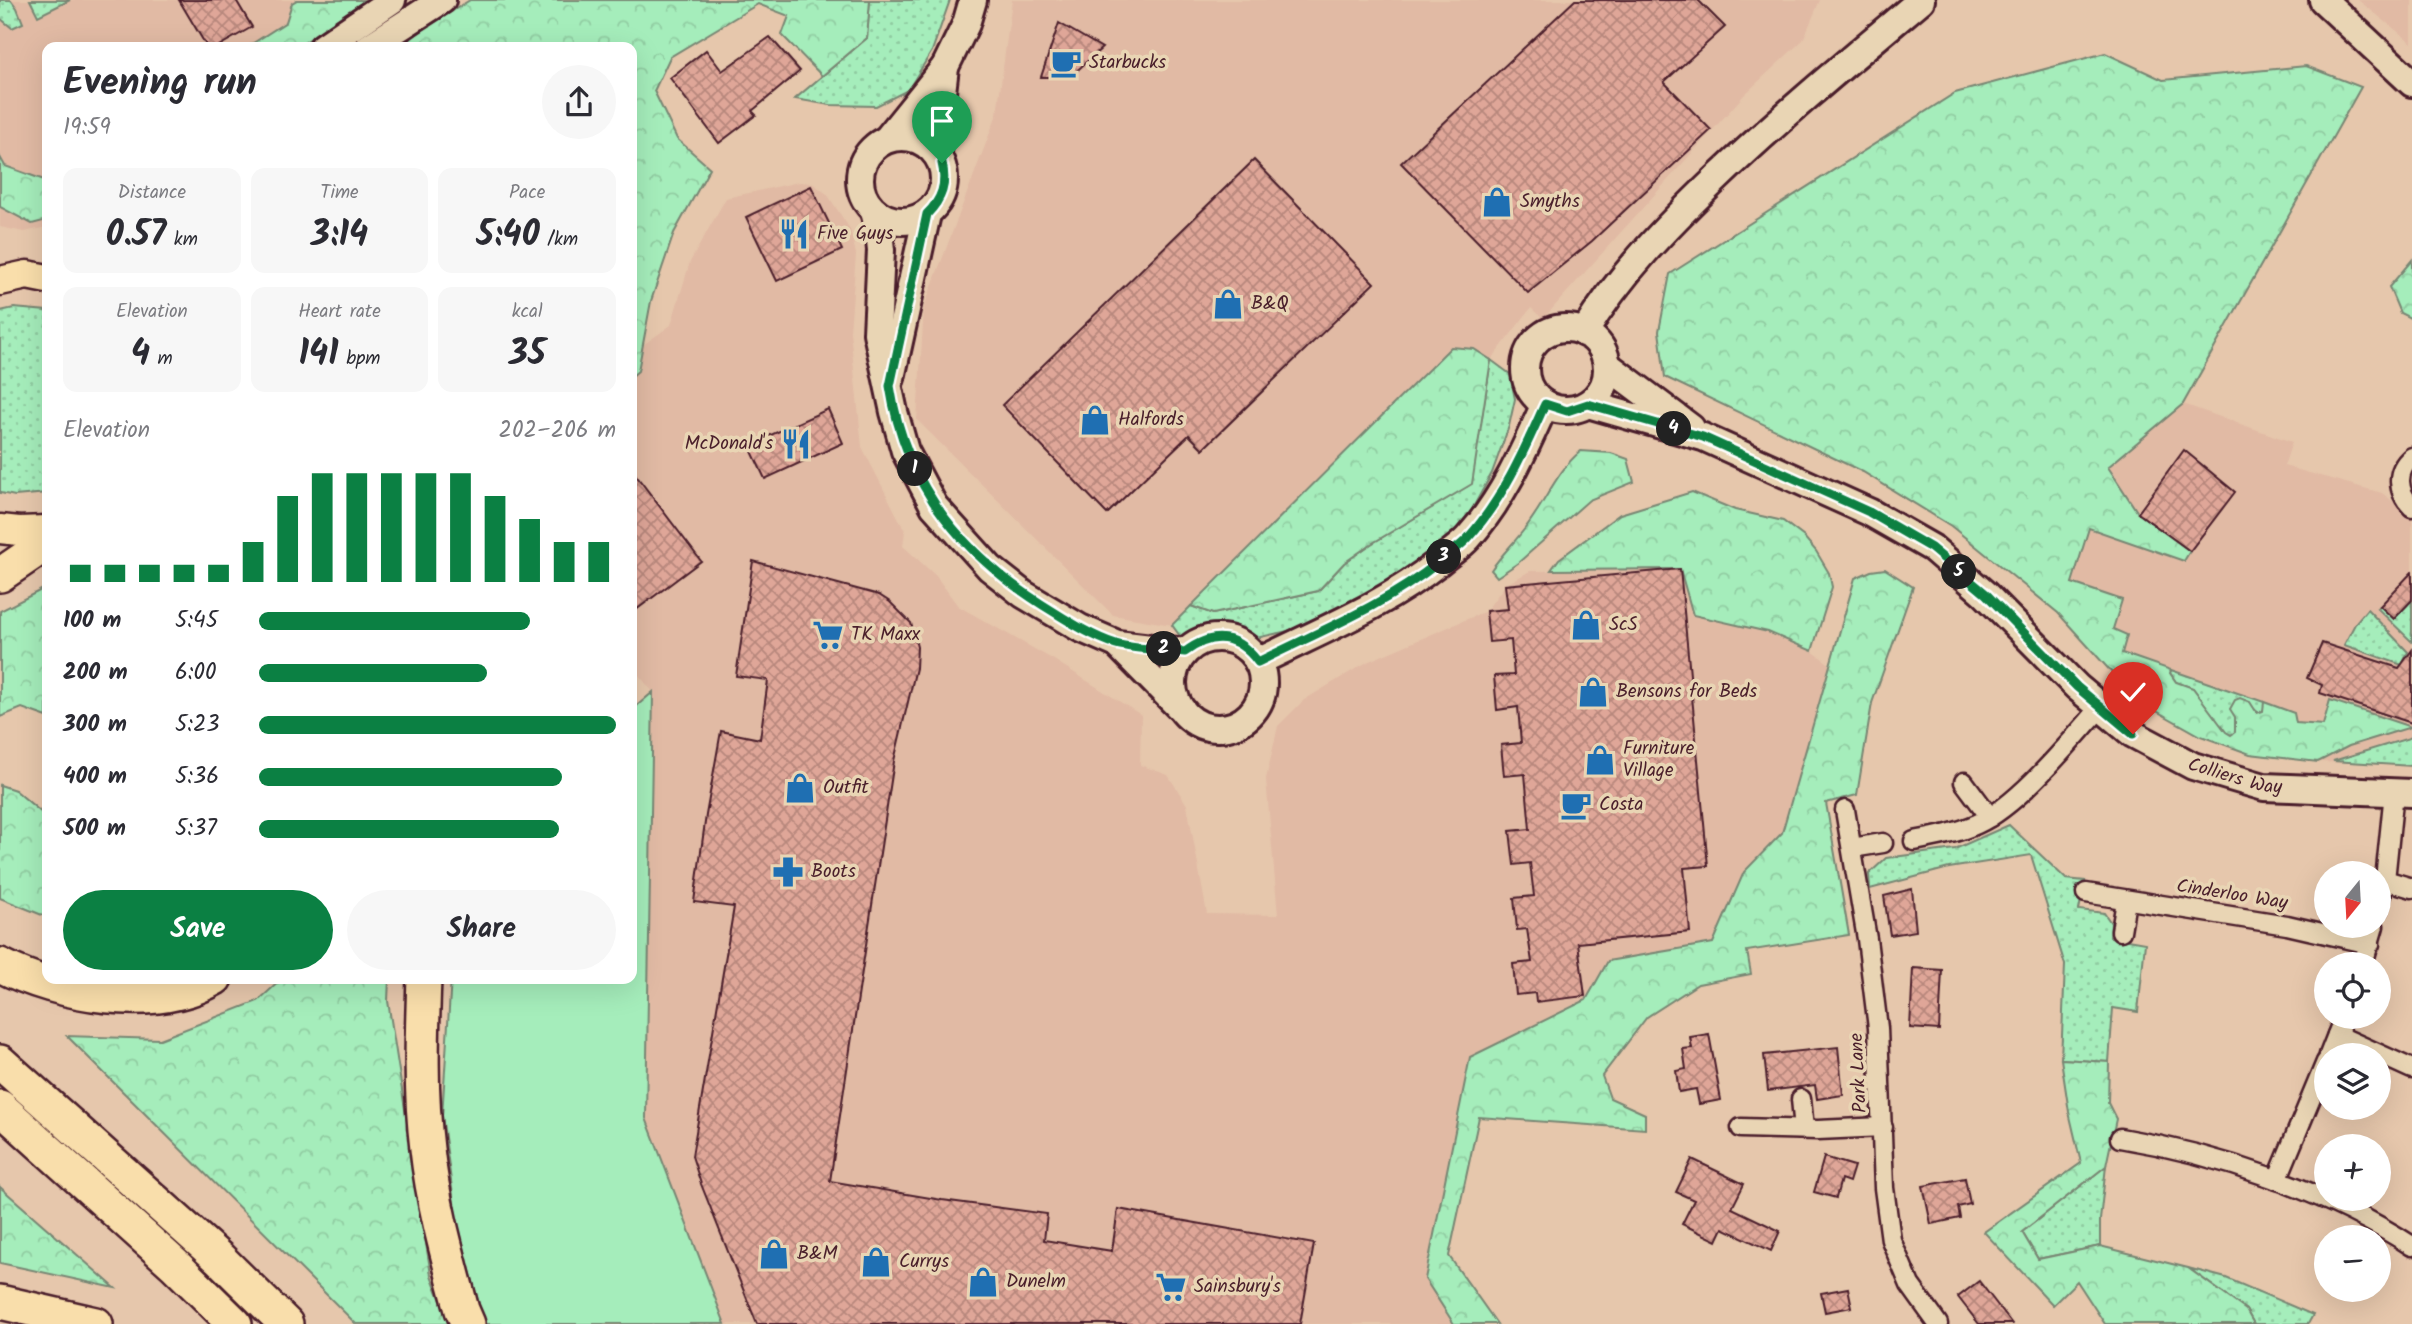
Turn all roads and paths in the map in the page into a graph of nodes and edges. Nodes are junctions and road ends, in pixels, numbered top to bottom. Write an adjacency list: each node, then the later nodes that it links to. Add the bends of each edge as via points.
1 (392, 0): 6 (street)
2 (442, 0): 7 (street)
3 (973, 0): 8 (street)
4 (1922, 0): 14 (street, via 1774,124 1673,220 1600,307)
5 (2323, 0): 9 (street)
6 (330, 42)
7 (377, 42)
8 (945, 67): 10 (street); 11 (street)
9 (2412, 83)
10 (887, 139): 11 (street, via 898,136 921,141); 12 (street, via 866,156 859,177 864,198)
11 (938, 156): 13 (street, via 944,186)
12 (874, 211): 13 (street, via 900,221); 16 (street, via 881,250 877,333)
13 (927, 214): 16 (street)
14 (1584, 333): 15 (street, Colliers Way, via 1600,346); 17 (street, via 1559,329 1536,341 1529,351 1525,375 1535,397)
15 (1607, 365): 18 (street, via 1603,387); 19 (street, Colliers Way)
16 (890, 386): 26 (street, via 905,451 934,506 990,568 1023,594)
17 (1545, 404): 18 (street, Colliers Way, via 1567,411); 28 (street, via 1500,496 1467,539 1389,598)
18 (1588, 404): 19 (street, Colliers Way)
19 (1703, 437): 30 (street, Colliers Way, via 1869,512 1931,548 1986,594)
20 (2412, 457): 21 (street, via 2402,469 2400,488)
21 (2412, 507)
22 (0, 529): 23 (main road)
23 (42, 530)
24 (42, 546): 25 (highway)
25 (0, 575)
26 (1117, 644): 27 (street); 29 (street)
27 (1185, 652): 28 (street, via 1196,643 1224,639 1243,647); 29 (street, via 1172,678)
28 (1258, 662): 29 (street, via 1262,676 1258,704 1237,724 1206,727)
29 (1179, 707)
30 (2101, 707): 32 (street, Colliers Way, via 2133,734 2193,766 2264,787); 34 (street, via 2014,799)
31 (1964, 782): 34 (street)
32 (2403, 792): 38 (street)
33 (1845, 810): 37 (street, Park Lane)
34 (1990, 817): 35 (street, via 1961,830)
35 (1914, 841)
36 (1883, 844): 37 (street)
37 (1852, 848): 60 (street, Park Lane, via 1878,1028)
38 (2387, 861)
39 (2391, 882): 40 (street)
40 (2412, 888)
41 (2086, 894): 42 (street, Cinderloo Way)
42 (2126, 901): 43 (street); 45 (street, Cinderloo Way, via 2287,925)
43 (2121, 931)
44 (2371, 938): 45 (street)
45 (2370, 944): 46 (street)
46 (2367, 952)
47 (0, 965): 48 (highway)
48 (42, 983)
49 (45, 984): 50 (highway, via 117,998 161,995)
50 (206, 984)
51 (424, 984): 70 (highway, via 421,1062 426,1147 438,1221)
52 (2339, 1029): 53 (street)
53 (2337, 1035): 54 (street); 56 (street)
54 (2334, 1043)
55 (0, 1062): 69 (highway)
56 (2412, 1069)
57 (2314, 1091): 64 (street)
58 (1801, 1099): 62 (street)
59 (0, 1107): 68 (highway)
60 (1883, 1126): 62 (street); 71 (street, Park Lane, via 1891,1240 1910,1284)
61 (1741, 1128): 62 (street)
62 (1804, 1129)
63 (2120, 1138): 64 (street, via 2163,1145)
64 (2277, 1180): 65 (street, via 2341,1206)
65 (2412, 1246)
66 (0, 1303): 67 (highway)
67 (96, 1324)
68 (235, 1324)
69 (286, 1324)
70 (468, 1324)
71 (1938, 1324)

